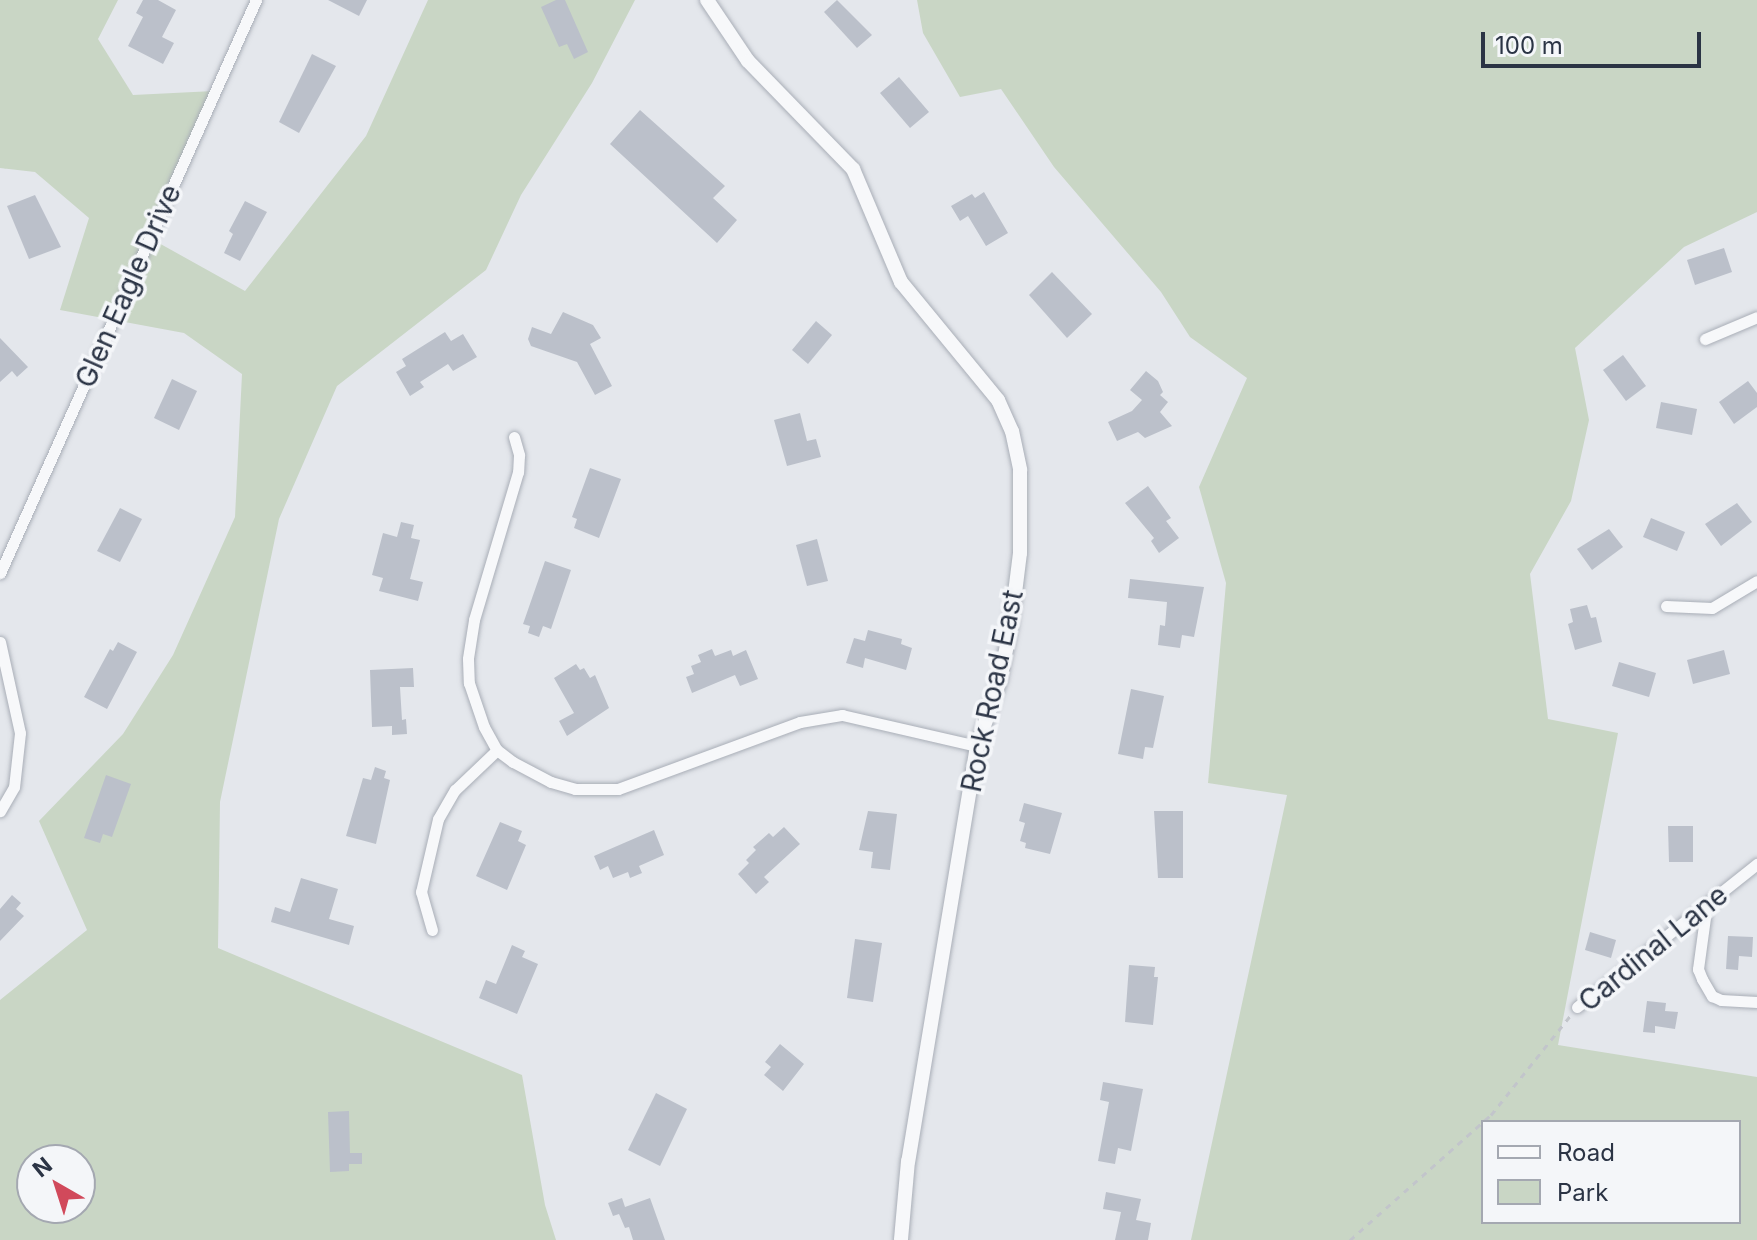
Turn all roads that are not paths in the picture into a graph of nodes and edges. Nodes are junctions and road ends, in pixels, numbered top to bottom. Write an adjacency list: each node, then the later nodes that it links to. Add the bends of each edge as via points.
1 (256, 0): 6 (street, Glen Eagle Drive)
2 (707, 0): 10 (street, Rock Road East, via 748,61 853,169 901,282 998,400 1012,431 1020,470 1020,553 1000,680)
3 (1757, 317): 4 (street)
4 (1705, 339)
5 (514, 437): 11 (street, via 518,472 474,620 468,659 474,703)
6 (0, 573)
7 (1757, 581): 8 (street, via 1712,608)
8 (1666, 606)
9 (0, 642): 12 (street, via 20,733 14,787)
10 (977, 746): 11 (street, via 865,718 823,716 637,784 598,791 551,782); 18 (street, Rock Road East, via 908,1161)
11 (497, 750): 15 (street, via 455,790 438,819 421,892)
12 (0, 811)
13 (1757, 864): 14 (street, Cardinal Lane)
14 (1707, 903): 16 (street, via 1698,969 1712,996); 17 (street, Cardinal Lane)
15 (432, 930)
16 (1757, 1002)
17 (1577, 1007)
18 (901, 1240)

